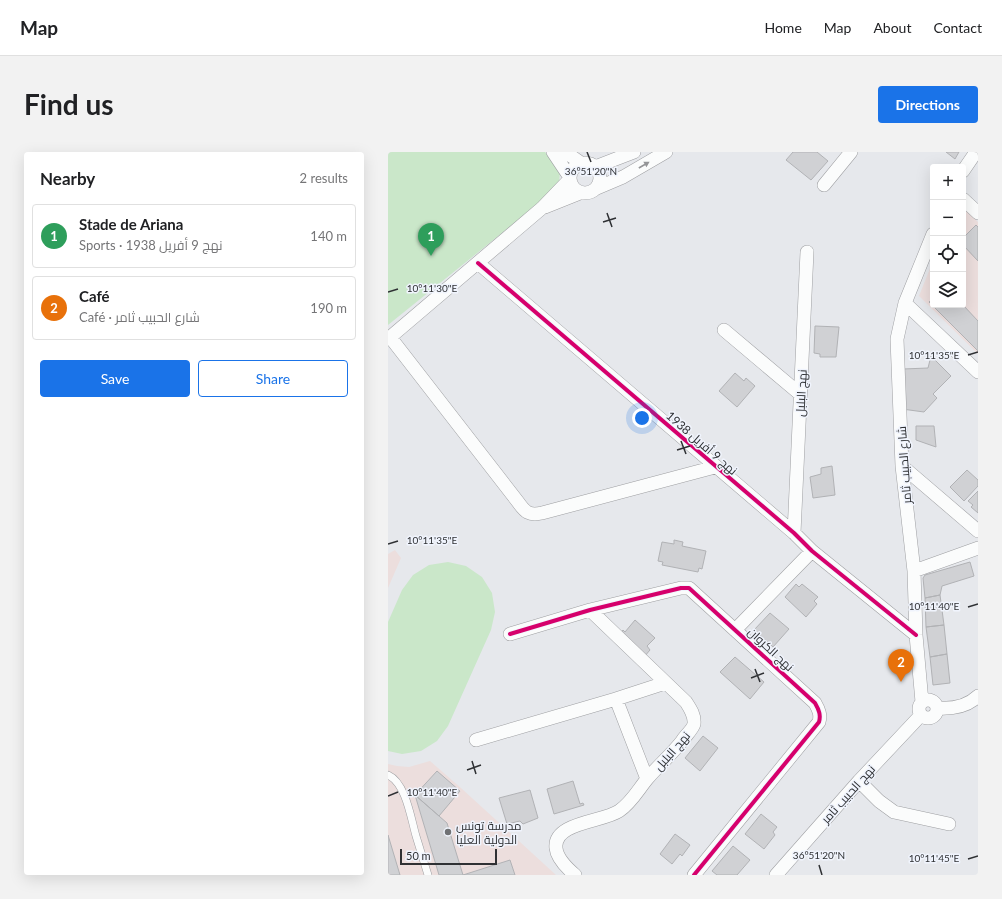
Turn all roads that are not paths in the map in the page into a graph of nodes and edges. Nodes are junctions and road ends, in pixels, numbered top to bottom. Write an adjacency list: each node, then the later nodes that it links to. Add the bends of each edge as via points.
1 (553, 152): 10 (street)
2 (565, 152): 7 (street)
3 (634, 152): 8 (street)
4 (666, 152): 12 (street, one-way to 4, via 623,177)
5 (851, 152): 11 (street)
6 (976, 152): 9 (street)
7 (581, 163): 8 (street, via 589,163); 10 (street, via 575,166)
8 (595, 167): 12 (street, via 600,177)
9 (966, 167)
10 (569, 178): 13 (street, via 572,187); 15 (street)
11 (824, 185)
12 (597, 188): 13 (street, via 591,192)
13 (580, 193): 15 (street)
14 (964, 200): 16 (street)
15 (542, 208): 19 (street)
16 (978, 213)
17 (932, 236): 20 (street, شارع الحبيب ثامر)
18 (807, 252): 24 (street, نهج البلبل)
19 (478, 263): 22 (street); 26 (street, نهج 9 أفريل 1938)
20 (905, 303): 23 (street); 25 (street, شارع الحبيب ثامر, via 898,338)
21 (724, 330): 24 (street)
22 (389, 338): 26 (street, نهج 9 أفريل 1938, via 528,513 535,515)
23 (978, 372)
24 (800, 394): 28 (street, نهج البلبل)
25 (902, 466): 27 (street); 31 (street, شارع الحبيب ثامر)
26 (715, 467): 28 (street, نهج 9 أفريل 1938)
27 (978, 531)
28 (794, 534): 30 (street, نهج 9 أفريل 1938)
29 (978, 548): 31 (street)
30 (812, 551): 33 (street); 35 (street, نهج 9 أفريل 1938)
31 (914, 571): 35 (street, شارع الحبيب ثامر)
32 (590, 610): 33 (street, نهج الكروان, via 689,588); 34 (street, نهج الكروان); 36 (street, نهج البلبل)
33 (736, 630): 49 (street, نهج الكروان, via 815,703 820,717 819,722)
34 (510, 634)
35 (916, 635): 39 (street, شارع الحبيب ثامر)
36 (666, 683): 38 (street); 44 (street, نهج البلبل, via 686,702 694,717 694,725)
37 (978, 696): 40 (street, via 961,706)
38 (616, 699): 42 (street); 44 (street)
39 (922, 702): 40 (street, via 932,700); 41 (street, via 918,709)
40 (938, 708): 41 (street, via 933,717 926,718)
41 (921, 715): 45 (street, نهج الحبيب ثامر)
42 (476, 740)
43 (388, 775): 47 (lane, via 401,788 408,804)
44 (647, 779): 48 (street, نهج البلبل, via 626,806 617,812 570,828 558,837 555,843 556,852)
45 (859, 781): 46 (street, via 894,812); 50 (street, نهج الحبيب ثامر)
46 (949, 824)
47 (428, 875)
48 (575, 875)
49 (694, 875)
50 (776, 875)

